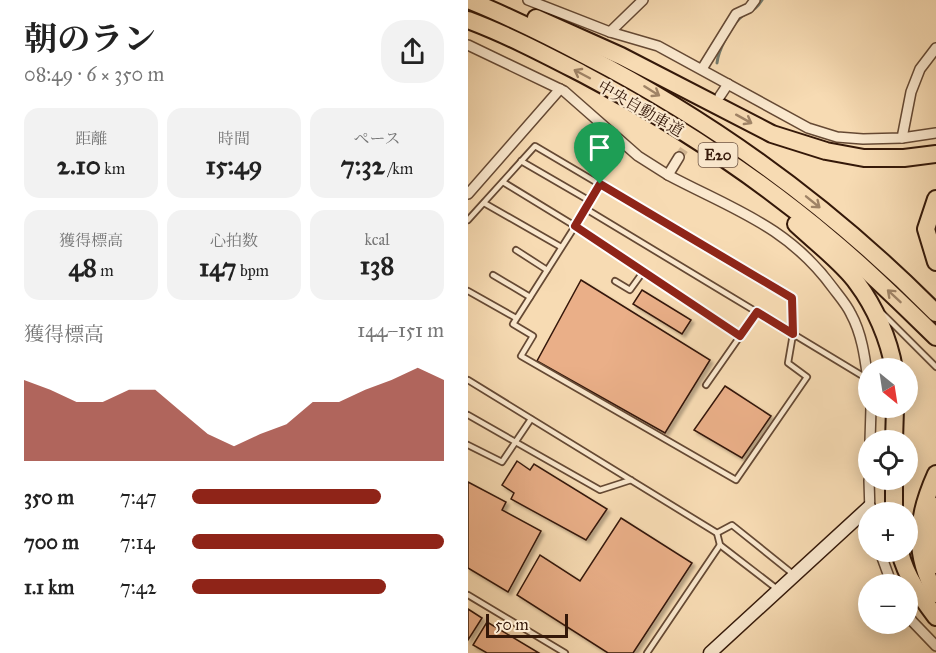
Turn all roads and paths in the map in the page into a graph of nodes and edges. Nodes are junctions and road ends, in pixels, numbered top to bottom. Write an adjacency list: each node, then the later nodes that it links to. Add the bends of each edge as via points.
1 (468, 0): 41 (highway, 中央自動車道 / E20, one-way to 41, via 643,85 743,150 844,227)
2 (481, 0): 16 (highway, one-way to 16, via 526,14 621,56 772,134 864,158)
3 (528, 0): 7 (street)
4 (643, 0): 7 (street)
5 (755, 0): 10 (street, via 736,14)
6 (468, 20): 19 (highway, 中央自動車道 / E20, one-way to 6, via 632,100 542,52)
7 (610, 32): 10 (street, via 658,46)
8 (468, 45): 12 (street)
9 (936, 48): 15 (street, via 920,69 911,92)
10 (702, 69): 11 (street)
11 (728, 84): 13 (street); 15 (street, via 808,128 863,139)
12 (560, 89): 20 (street, via 638,156); 23 (street)
13 (720, 96)
14 (936, 133): 15 (street)
15 (902, 138)
16 (936, 154)
17 (679, 158): 20 (street)
18 (521, 161): 21 (lane); 22 (lane, via 535,146); 25 (lane)
19 (732, 164): 39 (highway, via 856,281); 45 (highway, 中央自動車道 / E20, one-way to 19, via 833,241)
20 (668, 175): 46 (street, via 765,225 800,249 851,312)
21 (503, 182): 26 (lane); 29 (lane)
22 (600, 184): 25 (lane); 43 (lane, via 792,298)
23 (468, 194)
24 (936, 199): 32 (highway, via 926,230)
25 (590, 201): 27 (lane)
26 (484, 203): 28 (lane); 30 (lane)
27 (586, 209): 29 (lane); 40 (lane)
28 (468, 220)
29 (575, 226): 30 (lane); 34 (lane)
30 (561, 248): 33 (lane)
31 (516, 250): 33 (lane)
32 (936, 262)
33 (547, 270): 38 (lane)
34 (643, 272): 36 (lane, via 630,290); 44 (lane)
35 (493, 275): 38 (lane)
36 (615, 280)
37 (468, 291): 42 (lane)
38 (530, 297): 42 (lane)
39 (868, 300): 47 (highway); 48 (lane)
40 (757, 312): 43 (lane); 44 (lane)
41 (936, 313)
42 (516, 318): 43 (lane, via 513,324 533,336 521,356 736,480 807,377 788,363)
43 (793, 334): 49 (lane)
44 (740, 336): 51 (lane)
45 (936, 337)
46 (864, 358)
47 (891, 358)
48 (936, 367)
49 (858, 374)
50 (468, 380): 53 (lane)
51 (706, 385)
52 (468, 415): 54 (lane)
53 (531, 419): 54 (lane); 57 (lane)
54 (516, 441): 55 (lane, via 502,462); 57 (lane, via 600,490)
55 (468, 445)
56 (936, 474): 66 (highway, via 924,499 918,529 922,558)
57 (631, 480): 60 (lane)
58 (936, 507): 63 (highway, via 931,528)
59 (858, 520): 64 (street)
60 (717, 533): 61 (lane); 64 (lane, via 732,525)
61 (720, 545): 65 (lane); 72 (lane)
62 (902, 562): 68 (highway, via 918,594)
63 (936, 567)
64 (795, 575): 65 (street)
65 (779, 590): 73 (street)
66 (936, 594)
67 (468, 596): 71 (lane)
68 (936, 617)
69 (918, 627): 70 (street)
70 (936, 646)
71 (565, 653)
72 (647, 653)
73 (710, 653)

